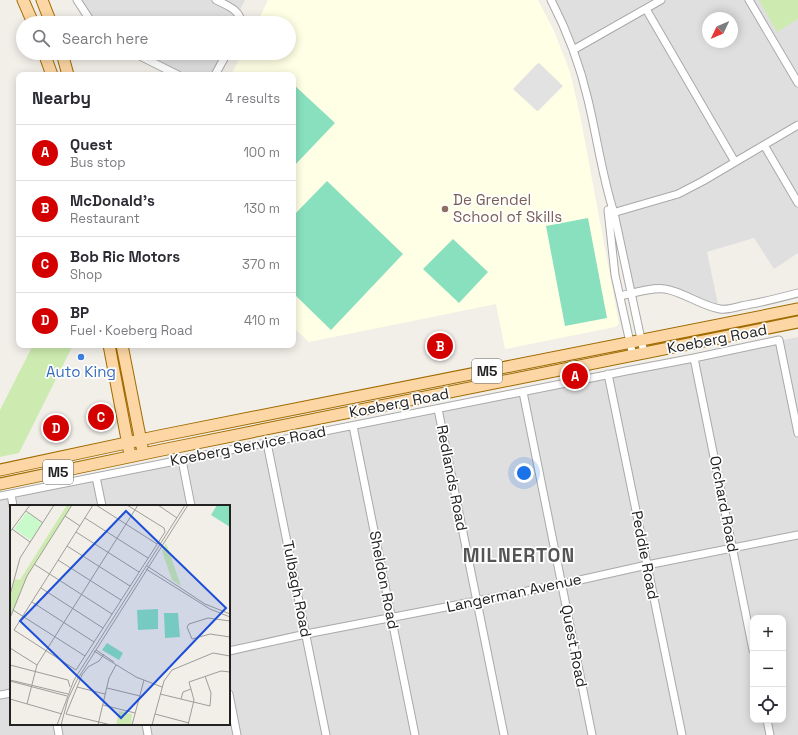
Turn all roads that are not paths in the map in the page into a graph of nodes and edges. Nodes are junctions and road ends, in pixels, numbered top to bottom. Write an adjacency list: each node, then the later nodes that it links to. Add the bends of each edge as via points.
1 (23, 0): 9 (main road)
2 (42, 0): 10 (main road)
3 (77, 0): 11 (street)
4 (216, 0): 12 (street, via 230,7)
5 (551, 0): 13 (street)
6 (661, 0): 8 (street)
7 (750, 0): 22 (street)
8 (646, 9): 13 (street); 25 (street)
9 (30, 16)
10 (48, 16)
11 (87, 16)
12 (239, 16)
13 (573, 50): 27 (street, via 588,101)
14 (47, 60): 18 (main road)
15 (64, 60): 19 (main road)
16 (148, 60): 20 (street)
17 (224, 60): 21 (street)
18 (51, 72)
19 (67, 72)
20 (172, 72)
21 (218, 72)
22 (798, 83)
23 (798, 125): 24 (street)
24 (764, 145): 25 (street); 26 (street)
25 (735, 162): 27 (street, via 678,194)
26 (798, 203)
27 (611, 214): 29 (street); 30 (street, via 615,275)
28 (798, 293): 29 (street, via 723,309 711,307 668,289 656,288)
29 (632, 294): 30 (street); 33 (street)
30 (620, 296): 34 (street)
31 (798, 309): 33 (main road, Koeberg Road / M5)
32 (798, 322): 37 (main road, Koeberg Road / M5)
33 (642, 340): 34 (main road, Koeberg Road / M5); 37 (street)
34 (630, 343): 38 (street); 45 (main road, Koeberg Road / M5)
35 (110, 348): 46 (main road)
36 (123, 348): 45 (main road)
37 (644, 353): 38 (main road, Koeberg Road / M5)
38 (633, 356): 48 (main road, Koeberg Road / M5)
39 (694, 358): 40 (street, Koeberg Service Road); 44 (street, Koeberg Service Road, via 779,340); 60 (street, Orchard Road)
40 (608, 374): 41 (street, Koeberg Service Road); 61 (street, Peddie Road)
41 (523, 392): 42 (street, Koeberg Service Road); 62 (street, Quest Road)
42 (438, 409): 43 (street, Koeberg Service Road); 63 (street, Redlands Road)
43 (353, 426): 47 (street, Koeberg Service Road); 64 (street, Sheldon Road)
44 (798, 433)
45 (141, 441): 46 (main road, Koeberg Road / M5); 48 (main road)
46 (127, 443): 49 (main road); 51 (main road, Koeberg Road / M5)
47 (267, 443): 50 (street, Koeberg Service Road); 65 (street, Tulbagh Road)
48 (143, 454): 49 (main road, Koeberg Road / M5)
49 (130, 456): 53 (main road, Koeberg Road / M5)
50 (182, 460): 52 (street, Koeberg Service Road); 58 (street)
51 (0, 470)
52 (96, 477): 54 (street, Koeberg Service Road); 57 (street)
53 (0, 484)
54 (11, 494): 55 (street, Koeberg Service Road); 56 (street)
55 (0, 496)
56 (13, 505)
57 (102, 505)
58 (191, 505)
59 (798, 535): 60 (street, Langerman Avenue)
60 (732, 548): 61 (street, Langerman Avenue); 66 (street, Orchard Road)
61 (647, 564): 62 (street, Langerman Avenue); 81 (street, Peddie Road)
62 (562, 584): 63 (street, Langerman Avenue); 80 (street, Quest Road)
63 (477, 601): 64 (street, Langerman Avenue); 79 (street, Redlands Road)
64 (391, 617): 65 (street, Langerman Avenue); 78 (street, Sheldon Road)
65 (306, 634): 67 (street, Langerman Avenue); 77 (street, Tulbagh Road)
66 (750, 635)
67 (230, 651)
68 (10, 693): 69 (street)
69 (0, 695)
70 (230, 699): 76 (street)
71 (768, 723): 82 (street)
72 (57, 725): 74 (street)
73 (146, 725): 75 (street)
74 (59, 735)
75 (148, 735)
76 (237, 735)
77 (326, 735)
78 (415, 735)
79 (504, 735)
80 (592, 735)
81 (682, 735)
82 (770, 735)

